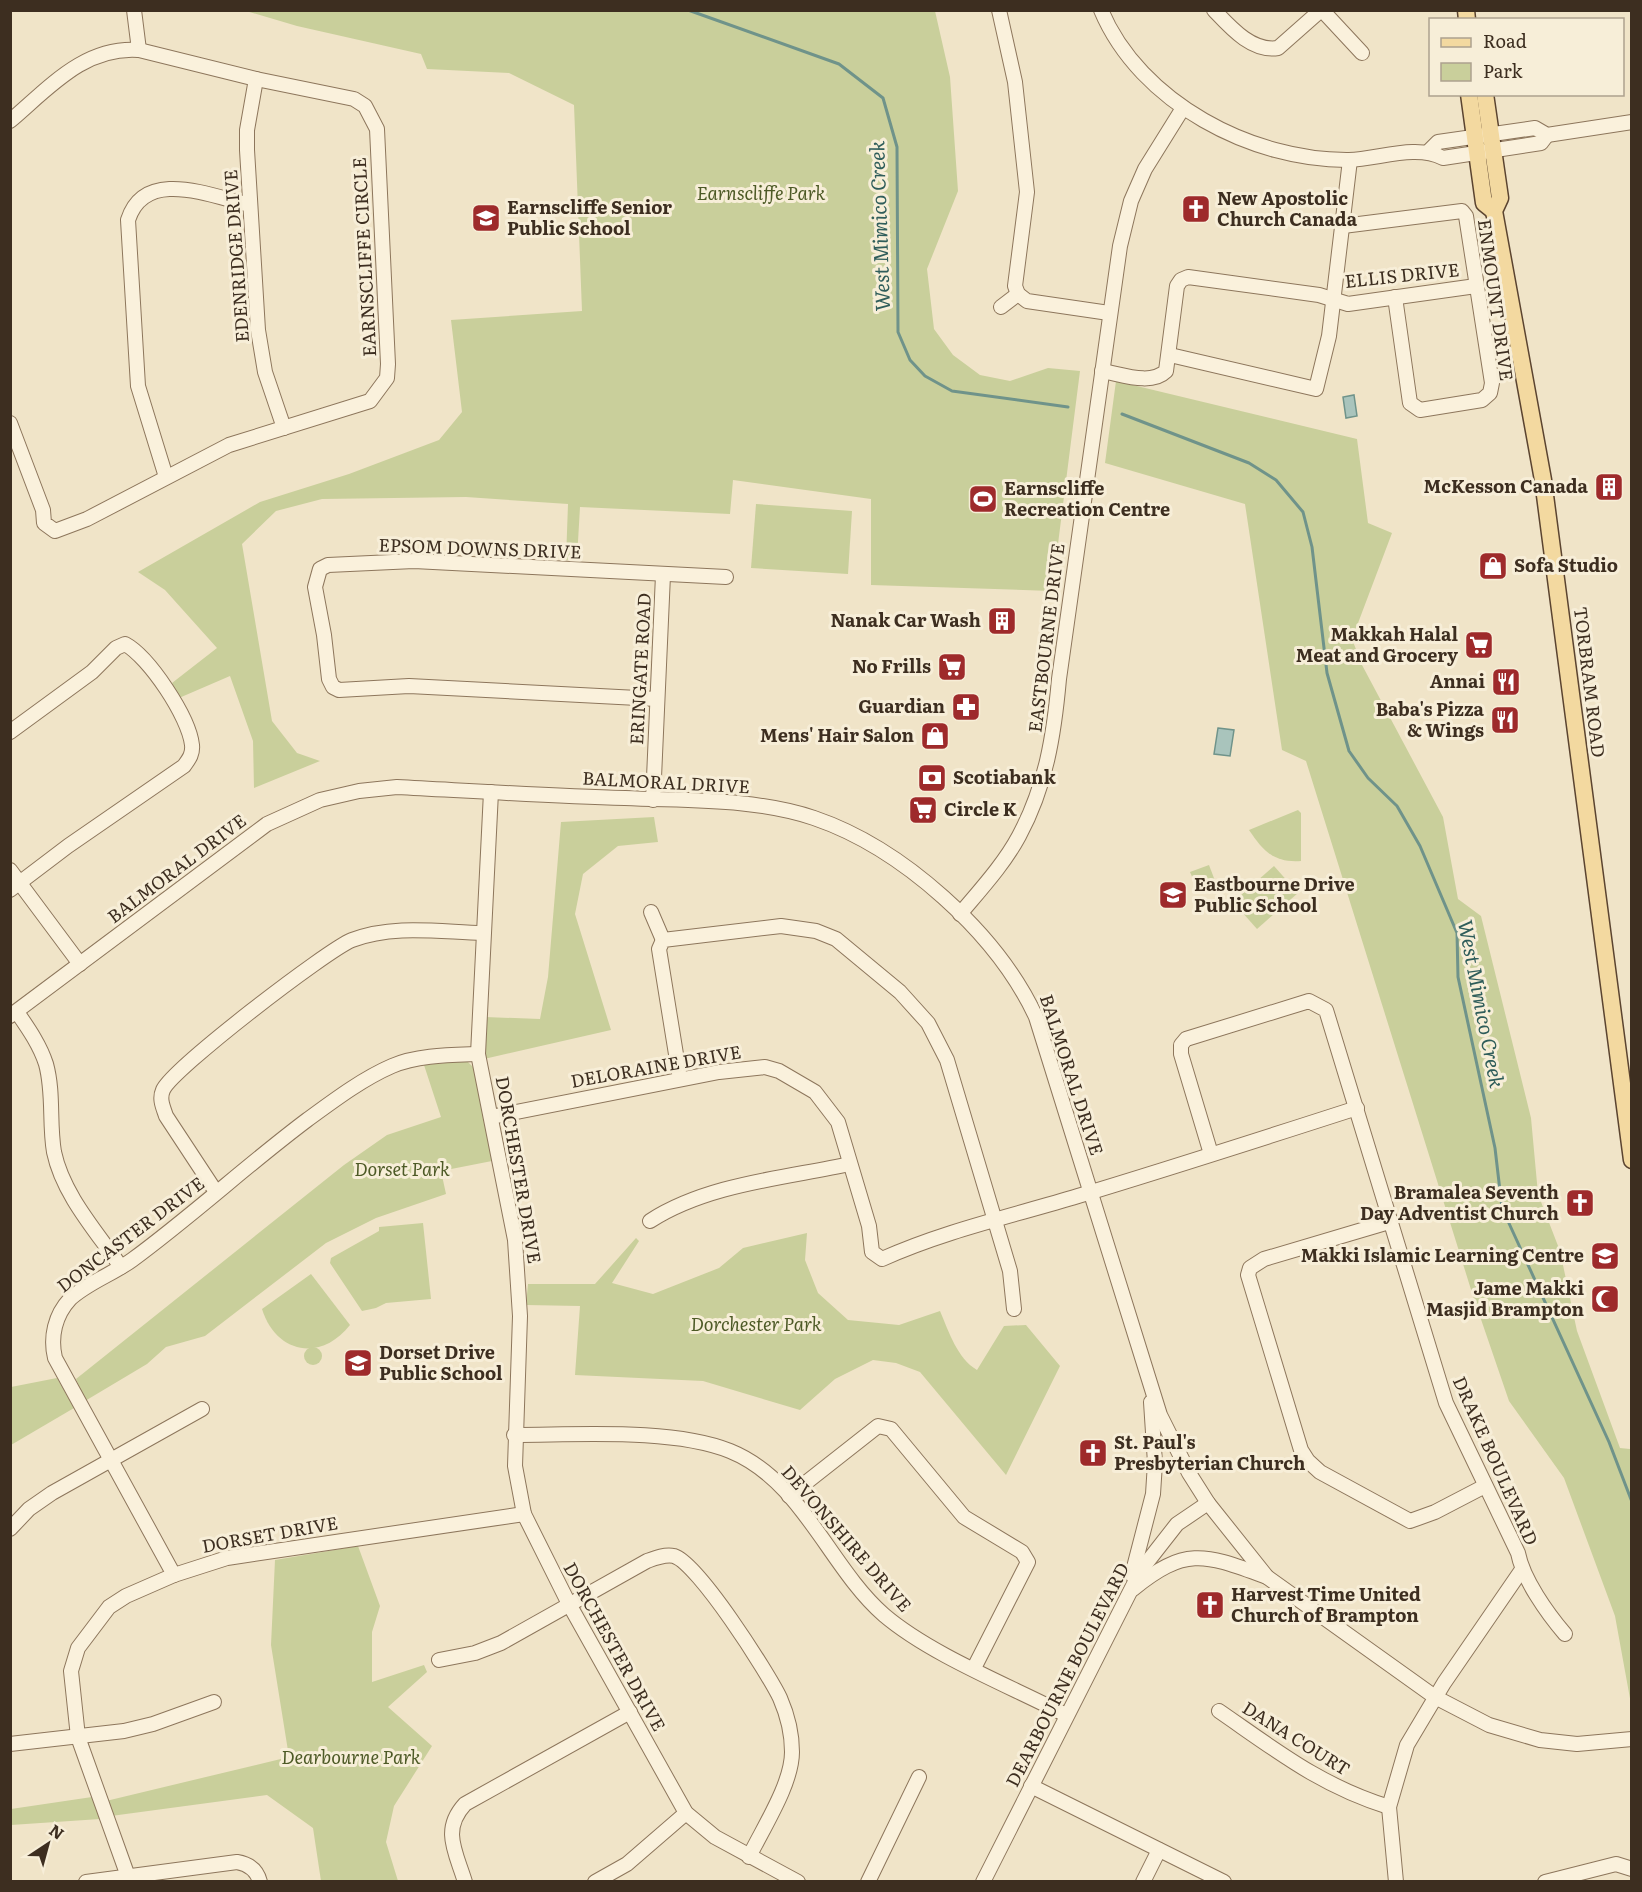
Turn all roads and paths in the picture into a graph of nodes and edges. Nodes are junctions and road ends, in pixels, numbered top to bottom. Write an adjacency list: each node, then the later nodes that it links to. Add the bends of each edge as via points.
1 (134, 10): 6 (street)
2 (999, 10): 19 (street, via 1015,82 1027,192)
3 (1101, 10): 11 (street, via 1140,68)
4 (1214, 10): 5 (street, via 1236,33 1271,49 1278,48)
5 (1322, 10): 7 (street)
6 (139, 50): 8 (street, EARNSCLIFFE CIRCLE); 12 (street, EARNSCLIFFE CIRCLE, via 107,52 83,61)
7 (1362, 53)
8 (256, 79): 16 (street, EDENRIDGE DRIVE, via 248,130); 27 (street, EARNSCLIFFE CIRCLE, via 354,99 373,116 377,129 387,378 370,401)
9 (1470, 96): 14 (main road, TORBRAM ROAD)
10 (1485, 96): 14 (main road, TORBRAM ROAD)
11 (1183, 108): 15 (street, via 1255,144 1306,158); 23 (street, EASTBOURNE DRIVE, via 1145,169 1131,201)
12 (10, 121)
13 (1632, 122): 14 (street, via 1547,135 1542,143)
14 (1484, 143): 15 (street, via 1443,158 1429,151); 48 (main road, TORBRAM ROAD, via 1500,198 1494,211 1544,487)
15 (1350, 160): 17 (street)
16 (250, 205): 27 (street, EDENRIDGE DRIVE, via 258,330 265,372); 28 (street, via 160,188 140,198 128,220 138,386)
17 (1343, 226): 18 (street, ENMOUNT DRIVE, via 1462,211 1466,216); 21 (street)
18 (1476, 286): 20 (street, ELLIS DRIVE); 20 (street, ENMOUNT DRIVE, via 1492,383 1490,393 1482,400 1420,410 1410,403)
19 (1018, 294): 22 (street); 23 (street, via 1027,301)
20 (1395, 297): 21 (street, ELLIS DRIVE, via 1348,304)
21 (1332, 300): 24 (street, ELLIS DRIVE, via 1188,277 1177,286); 24 (street, via 1329,336 1316,389)
22 (1001, 307)
23 (1109, 312): 25 (street, EASTBOURNE DRIVE)
24 (1170, 356): 25 (street, via 1166,371 1159,378)
25 (1102, 372): 38 (street, EASTBOURNE DRIVE, via 1051,752 1019,837)
26 (10, 423): 28 (street, EARNSCLIFFE CIRCLE, via 43,510 44,523 55,531 87,519)
27 (284, 428): 28 (street, EARNSCLIFFE CIRCLE, via 229,445)
28 (166, 477)
29 (663, 575): 30 (street, EPSOM DOWNS DRIVE); 31 (street, ERINGATE ROAD); 31 (street, EPSOM DOWNS DRIVE, via 414,561 328,565 320,569 315,587 328,679 339,690 410,686)
30 (726, 577)
31 (657, 699): 34 (street, ERINGATE ROAD)
32 (10, 732): 36 (street, via 125,644 139,653 172,698 192,746 192,755 184,766)
33 (490, 792): 34 (street, BALMORAL DRIVE); 39 (street, DORCHESTER DRIVE); 41 (street, BALMORAL DRIVE, via 397,787 359,790 292,811 242,841)
34 (653, 800): 38 (street, BALMORAL DRIVE, via 753,806 812,817 863,839 890,856)
35 (10, 870): 36 (street)
36 (15, 887): 41 (street)
37 (651, 912): 40 (street)
38 (960, 914): 51 (street, BALMORAL DRIVE, via 1000,955 1028,1000)
39 (483, 933): 43 (street, DORCHESTER DRIVE); 50 (street, via 398,930 350,941 178,1071 162,1091 161,1102 166,1116)
40 (663, 940): 44 (street, via 659,949); 52 (street, via 793,926 836,939 870,966 917,1008 939,1043)
41 (80, 964): 42 (street, BALMORAL DRIVE)
42 (14, 1014): 55 (street, via 40,1048 46,1064 54,1152 63,1177)
43 (478, 1054): 46 (street, DORCHESTER DRIVE); 50 (street, DONCASTER DRIVE, via 393,1065 332,1102)
44 (680, 1079): 46 (street, DELORAINE DRIVE); 49 (street, DELORAINE DRIVE, via 765,1067 796,1079 829,1107 838,1122)
45 (1357, 1108): 47 (street); 47 (street, DRAKE BOULEVARD, via 1326,1010 1317,1004 1309,1001 1193,1036 1181,1046 1181,1054); 54 (street, DRAKE BOULEVARD)
46 (491, 1117): 59 (street, DORCHESTER DRIVE, via 518,1270 520,1316)
47 (1211, 1154): 51 (street)
48 (1632, 1160)
49 (850, 1164): 52 (street, DELORAINE DRIVE, via 869,1226 872,1252 878,1258); 53 (street, via 726,1190 671,1208)
50 (216, 1192): 55 (street, DONCASTER DRIVE)
51 (1091, 1192): 52 (street, DELORAINE DRIVE); 57 (street, BALMORAL DRIVE)
52 (995, 1220): 56 (street, via 1011,1271)
53 (650, 1221)
54 (1389, 1222): 61 (street, DRAKE BOULEVARD, via 1446,1403); 61 (street, via 1264,1259 1250,1268 1248,1275 1301,1450 1320,1472 1410,1521)
55 (121, 1267): 60 (street, DONCASTER DRIVE, via 71,1299 53,1331 55,1358)
56 (1014, 1309)
57 (1150, 1383): 63 (street, BALMORAL DRIVE, via 1172,1440); 69 (street, via 1153,1494)
58 (202, 1409): 60 (street)
59 (514, 1435): 62 (street, DEVONSHIRE DRIVE, via 675,1437 715,1445 750,1462); 64 (street, DORCHESTER DRIVE)
60 (110, 1460): 65 (street, via 52,1493); 67 (street, DONCASTER DRIVE)
61 (1485, 1486): 66 (street, DRAKE BOULEVARD, via 1518,1553)
62 (789, 1496): 73 (street, DEVONSHIRE DRIVE, via 882,1613 908,1634); 73 (street, via 878,1426 891,1429 964,1517 1022,1552 1028,1562)
63 (1208, 1503): 68 (street, BALMORAL DRIVE); 69 (street, DEARBOURNE BOULEVARD, via 1167,1534)
64 (524, 1514): 67 (street, DORSET DRIVE, via 227,1558); 70 (street, DORCHESTER DRIVE)
65 (10, 1529)
66 (1521, 1571): 71 (street); 74 (street, DRAKE BOULEVARD)
67 (174, 1575): 79 (street, DORSET DRIVE, via 118,1600 78,1648 71,1671)
68 (1267, 1577): 69 (street, via 1223,1561 1195,1557 1161,1567); 74 (street, BALMORAL DRIVE)
69 (1127, 1594): 78 (street, DEARBOURNE BOULEVARD)
70 (569, 1604): 72 (street, via 501,1643); 77 (street, DORCHESTER DRIVE); 87 (street, via 647,1561 674,1556 689,1568 745,1638 780,1698 792,1750 790,1771)
71 (1565, 1634)
72 (439, 1660)
73 (974, 1668): 78 (street, DEVONSHIRE DRIVE)
74 (1435, 1697): 80 (street, BALMORAL DRIVE, via 1489,1725 1540,1740 1577,1744); 84 (street, DRAKE BOULEVARD, via 1407,1745)
75 (214, 1702): 79 (street, via 153,1724)
76 (1219, 1711): 84 (street, DANA COURT, via 1317,1778)
77 (630, 1712): 85 (street, DORCHESTER DRIVE); 92 (street, via 465,1804 454,1815 450,1827)
78 (1066, 1715): 83 (street, DEARBOURNE BOULEVARD)
79 (78, 1737): 81 (street); 89 (street, DORSET DRIVE)
80 (1632, 1739)
81 (10, 1744)
82 (919, 1777): 95 (street)
83 (1031, 1786): 86 (street); 96 (street, DEARBOURNE BOULEVARD)
84 (1389, 1807): 99 (street)
85 (686, 1813): 87 (street, DORCHESTER DRIVE, via 715,1837); 93 (street, via 627,1864)
86 (1159, 1850): 97 (street); 98 (street)
87 (749, 1857): 94 (street, DORCHESTER DRIVE)
88 (1632, 1869): 100 (street, via 1617,1864)
89 (129, 1878): 90 (street); 91 (street, via 237,1862 247,1864)
90 (86, 1881)
91 (260, 1881)
92 (465, 1881)
93 (595, 1881)
94 (798, 1881)
95 (868, 1881)
96 (983, 1881)
97 (1143, 1881)
98 (1224, 1881)
99 (1396, 1881)
100 (1545, 1881)

